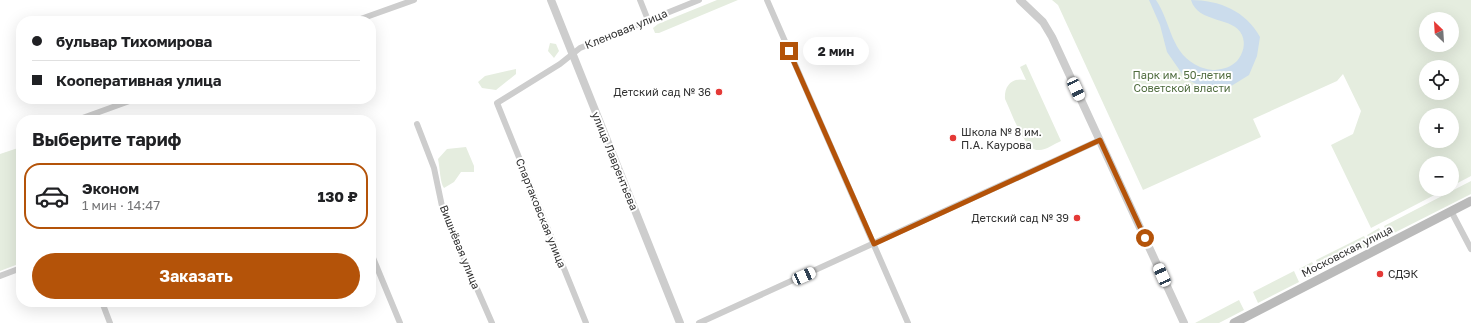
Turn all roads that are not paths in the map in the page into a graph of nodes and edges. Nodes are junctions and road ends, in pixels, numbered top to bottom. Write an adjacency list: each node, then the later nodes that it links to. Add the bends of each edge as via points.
1 (414, 0): 7 (street)
2 (551, 0): 9 (street, улица Лаврентьева)
3 (640, 0): 8 (street)
4 (699, 0): 8 (street, Кленовая улица)
5 (767, 0): 17 (street)
6 (1020, 0): 14 (street, via 1043,22 1052,37)
7 (369, 16)
8 (648, 20): 9 (street, Кленовая улица, via 580,48)
9 (572, 54): 10 (street, Кленовая улица); 27 (street, улица Лаврентьева)
10 (496, 103): 26 (street, Спартаковская улица)
11 (121, 104): 12 (street)
12 (92, 115)
13 (417, 124): 25 (street, Вишнёвая улица, via 434,168 443,211)
14 (1100, 140): 17 (street); 30 (street)
15 (1471, 201): 16 (main road, Московская улица)
16 (1451, 211): 18 (street); 31 (main road, Московская улица)
17 (874, 244): 28 (street); 29 (street)
18 (1471, 249)
19 (376, 265): 24 (street)
20 (16, 270): 21 (street)
21 (0, 276)
22 (104, 307): 23 (street)
23 (110, 323)
24 (400, 323)
25 (492, 323)
26 (586, 323)
27 (680, 323)
28 (699, 323)
29 (908, 323)
30 (1184, 323)
31 (1234, 323)

